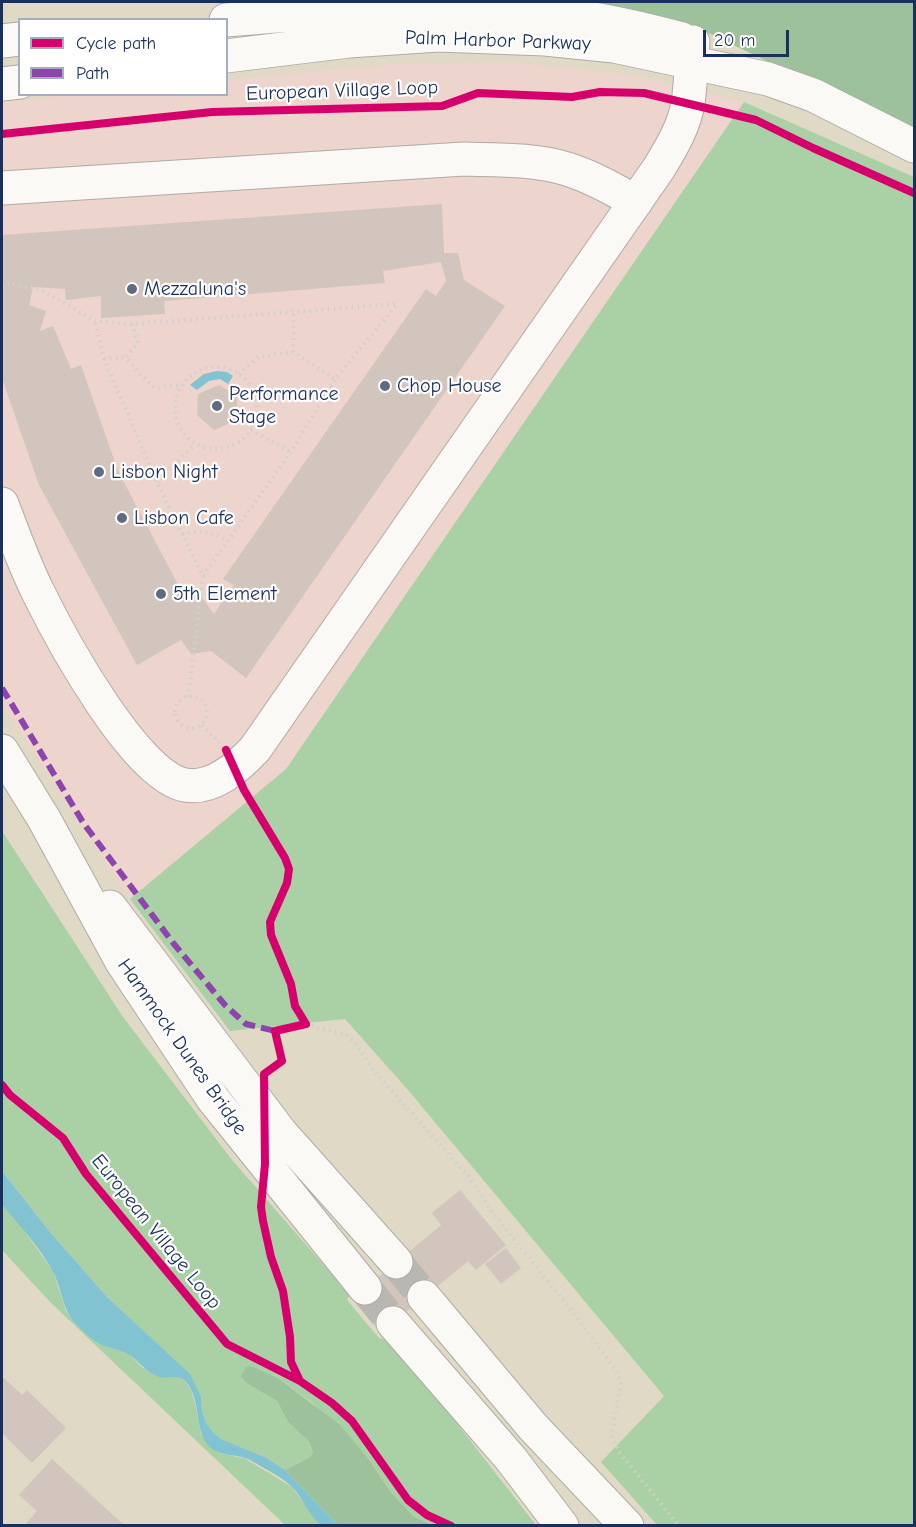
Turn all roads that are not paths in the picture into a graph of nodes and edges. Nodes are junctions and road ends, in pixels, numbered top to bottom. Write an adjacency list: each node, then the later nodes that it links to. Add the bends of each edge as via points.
1 (228, 20): 4 (main road, Palm Harbor Parkway, via 338,11 508,10 630,25)
2 (18, 39): 3 (main road)
3 (2, 41)
4 (692, 52): 5 (main road, Palm Harbor Parkway, via 545,39 438,35 349,40); 8 (main road, Palm Harbor Parkway, via 813,95); 10 (main road, via 687,104 679,132)
5 (228, 56)
6 (18, 82): 7 (main road)
7 (2, 84)
8 (915, 147)
9 (2, 188): 10 (main road, via 464,159 565,169)
10 (636, 202): 11 (main road, via 255,749 230,759 214,781 186,786 162,774 138,750 93,689 58,629 38,592)
11 (2, 504)
12 (2, 751): 13 (main road, Hammock Dunes Bridge)
13 (44, 819): 14 (main road, Hammock Dunes Bridge, via 281,1133); 15 (main road, Hammock Dunes Bridge, via 122,962 213,1099)
14 (396, 1262)
15 (365, 1288)
16 (424, 1298): 19 (main road, via 533,1427)
17 (393, 1323): 18 (main road, via 511,1459)
18 (562, 1526)
19 (627, 1526)

